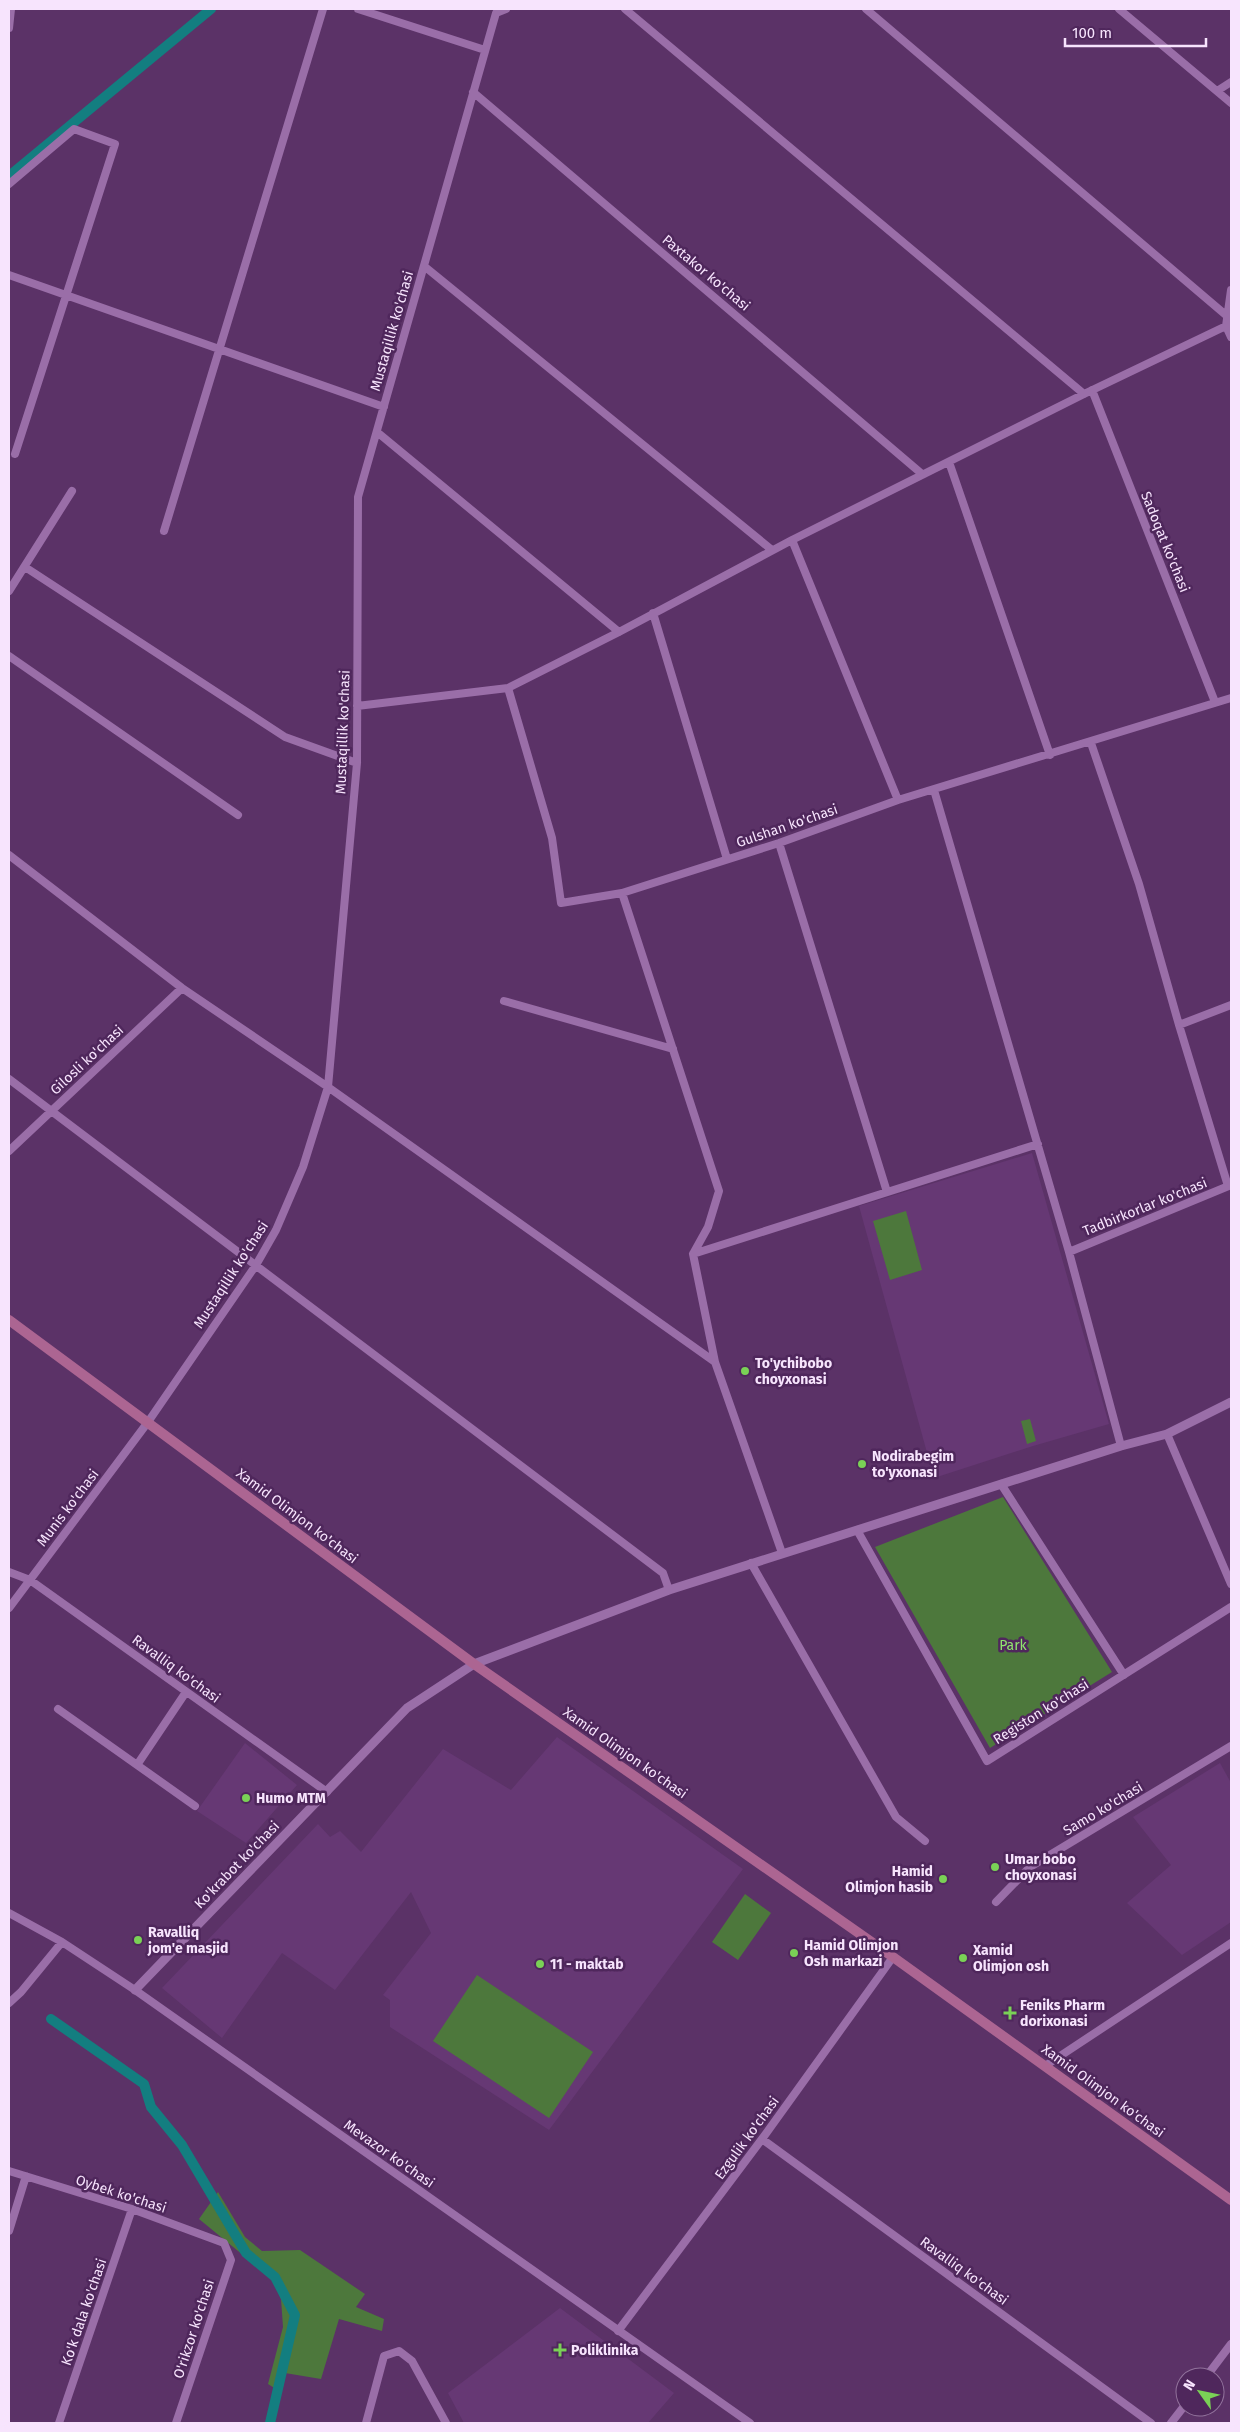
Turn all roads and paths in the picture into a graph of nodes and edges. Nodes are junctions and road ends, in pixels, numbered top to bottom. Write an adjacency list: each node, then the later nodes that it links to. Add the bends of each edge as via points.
1 (12, 9): 8 (street)
2 (323, 9): 22 (street)
3 (358, 9): 9 (street)
4 (506, 9): 9 (street, Mustaqillik ko'chasi, via 496,13)
5 (625, 9): 23 (street)
6 (866, 9): 19 (street)
7 (1119, 9): 11 (street)
8 (9, 28)
9 (485, 50): 12 (street, Mustaqillik ko'chasi)
10 (1231, 82): 11 (street)
11 (1217, 91): 13 (street)
12 (473, 92): 15 (street, Mustaqillik ko'chasi); 28 (street, Paxtakor ko'chasi)
13 (1231, 103)
14 (9, 184): 18 (street, via 74,130 115,144)
15 (424, 266): 24 (street, Mustaqillik ko'chasi); 32 (street)
16 (9, 275): 18 (street)
17 (1231, 290): 19 (street)
18 (67, 295): 22 (street); 26 (street)
19 (1226, 316): 20 (street)
20 (1226, 326): 21 (street); 23 (street)
21 (1231, 336)
22 (219, 348): 24 (street); 30 (street)
23 (1088, 392): 27 (street); 40 (street, Sadoqat ko'chasi)
24 (384, 407): 25 (street, Mustaqillik ko'chasi)
25 (377, 432): 36 (street); 41 (street, Mustaqillik ko'chasi, via 358,497)
26 (15, 454)
27 (949, 462): 28 (street); 43 (street)
28 (922, 474): 31 (street)
29 (72, 491): 33 (street)
30 (164, 531)
31 (792, 540): 32 (street); 46 (street)
32 (772, 550): 35 (street)
33 (25, 567): 34 (street); 44 (street, via 285,737)
34 (9, 591)
35 (653, 613): 36 (street); 50 (street)
36 (618, 632): 38 (street)
37 (9, 656): 47 (street)
38 (508, 688): 41 (street); 51 (street, Gulshan ko'chasi, via 552,838 561,903)
39 (1231, 698): 40 (street, Gulshan ko'chasi)
40 (1216, 702): 42 (street, Gulshan ko'chasi)
41 (358, 706): 44 (street, Mustaqillik ko'chasi)
42 (1091, 743): 43 (street, Gulshan ko'chasi); 55 (street, via 1139,884)
43 (1050, 755): 45 (street, Gulshan ko'chasi)
44 (358, 763): 58 (street, Mustaqillik ko'chasi)
45 (934, 790): 46 (street, Gulshan ko'chasi); 60 (street)
46 (898, 800): 48 (street, Gulshan ko'chasi)
47 (238, 815)
48 (779, 843): 50 (street, Gulshan ko'chasi); 63 (street)
49 (9, 855): 52 (street)
50 (727, 859): 51 (street, Gulshan ko'chasi)
51 (622, 893): 56 (street)
52 (182, 988): 58 (street); 59 (street, Gilosli ko'chasi)
53 (504, 1001): 56 (street)
54 (1231, 1005): 55 (street)
55 (1178, 1025): 62 (street)
56 (673, 1049): 65 (street, via 719,1191 708,1227)
57 (9, 1079): 59 (street)
58 (328, 1087): 66 (street, Mustaqillik ko'chasi, via 303,1167 276,1230); 68 (street)
59 (51, 1111): 61 (street, Gilosli ko'chasi); 66 (street)
60 (1038, 1144): 63 (street); 64 (street)
61 (9, 1151)
62 (1230, 1186): 64 (street, Tadbirkorlar ko'chasi)
63 (887, 1192): 65 (street)
64 (1069, 1252): 72 (street)
65 (693, 1254): 68 (street)
66 (256, 1265): 70 (street, Mustaqillik ko'chasi); 80 (street, via 663,1573)
67 (9, 1320): 70 (main road, Xamid Olimjon ko'chasi)
68 (716, 1362): 75 (street)
69 (1231, 1402): 71 (street, Ko'krabot ko'chasi)
70 (148, 1422): 78 (street, Munis ko'chasi); 83 (main road, Xamid Olimjon ko'chasi)
71 (1167, 1434): 72 (street, Ko'krabot ko'chasi); 79 (street)
72 (1121, 1446): 73 (street, Ko'krabot ko'chasi)
73 (1001, 1484): 74 (street, Ko'krabot ko'chasi); 84 (street)
74 (857, 1530): 75 (street, Ko'krabot ko'chasi); 84 (street, Registon ko'chasi, via 987,1761)
75 (782, 1553): 76 (street, Ko'krabot ko'chasi)
76 (751, 1563): 80 (street, Ko'krabot ko'chasi); 91 (street, via 896,1817)
77 (9, 1572): 78 (street, Ravalliq ko'chasi)
78 (30, 1580): 82 (street, Munis ko'chasi); 85 (street, Ravalliq ko'chasi)
79 (1231, 1584)
80 (669, 1590): 83 (street, Ko'krabot ko'chasi)
81 (1231, 1607): 84 (street, Registon ko'chasi)
82 (9, 1608)
83 (474, 1664): 89 (street, Ko'krabot ko'chasi, via 407,1708); 96 (main road, Xamid Olimjon ko'chasi)
84 (1124, 1675)
85 (186, 1692): 88 (street); 89 (street, Ravalliq ko'chasi)
86 (58, 1709): 88 (street)
87 (1231, 1746): 92 (street, Samo ko'chasi, via 1030,1867)
88 (137, 1765): 90 (street)
89 (327, 1792): 97 (street, Ko'krabot ko'chasi)
90 (195, 1806)
91 (925, 1841)
92 (996, 1902)
93 (9, 1913): 94 (street, Mevazor ko'chasi)
94 (62, 1942): 97 (street, Mevazor ko'chasi); 98 (street)
95 (1231, 1943): 99 (street)
96 (893, 1957): 99 (main road, Xamid Olimjon ko'chasi); 100 (street, Ezgulik ko'chasi)
97 (135, 1990): 107 (street, Mevazor ko'chasi)
98 (9, 2003)
99 (1044, 2066): 103 (main road, Xamid Olimjon ko'chasi)
100 (762, 2139): 107 (street, Ezgulik ko'chasi); 115 (street, Ravalliq ko'chasi)
101 (9, 2171): 102 (street, Oybek ko'chasi)
102 (26, 2176): 104 (street, Oybek ko'chasi); 105 (street)
103 (1231, 2200)
104 (132, 2209): 106 (street, Oybek ko'chasi); 110 (street, Ko'k dala ko'chasi)
105 (9, 2231)
106 (224, 2243): 111 (street, O'rikzor ko'chasi, via 231,2260)
107 (618, 2331): 114 (street, Mevazor ko'chasi)
108 (1231, 2344): 109 (street)
109 (1214, 2367)
110 (59, 2423)
111 (176, 2423)
112 (366, 2423): 113 (street, via 384,2356 399,2351 412,2361)
113 (446, 2423)
114 (750, 2423)
115 (1151, 2423)

